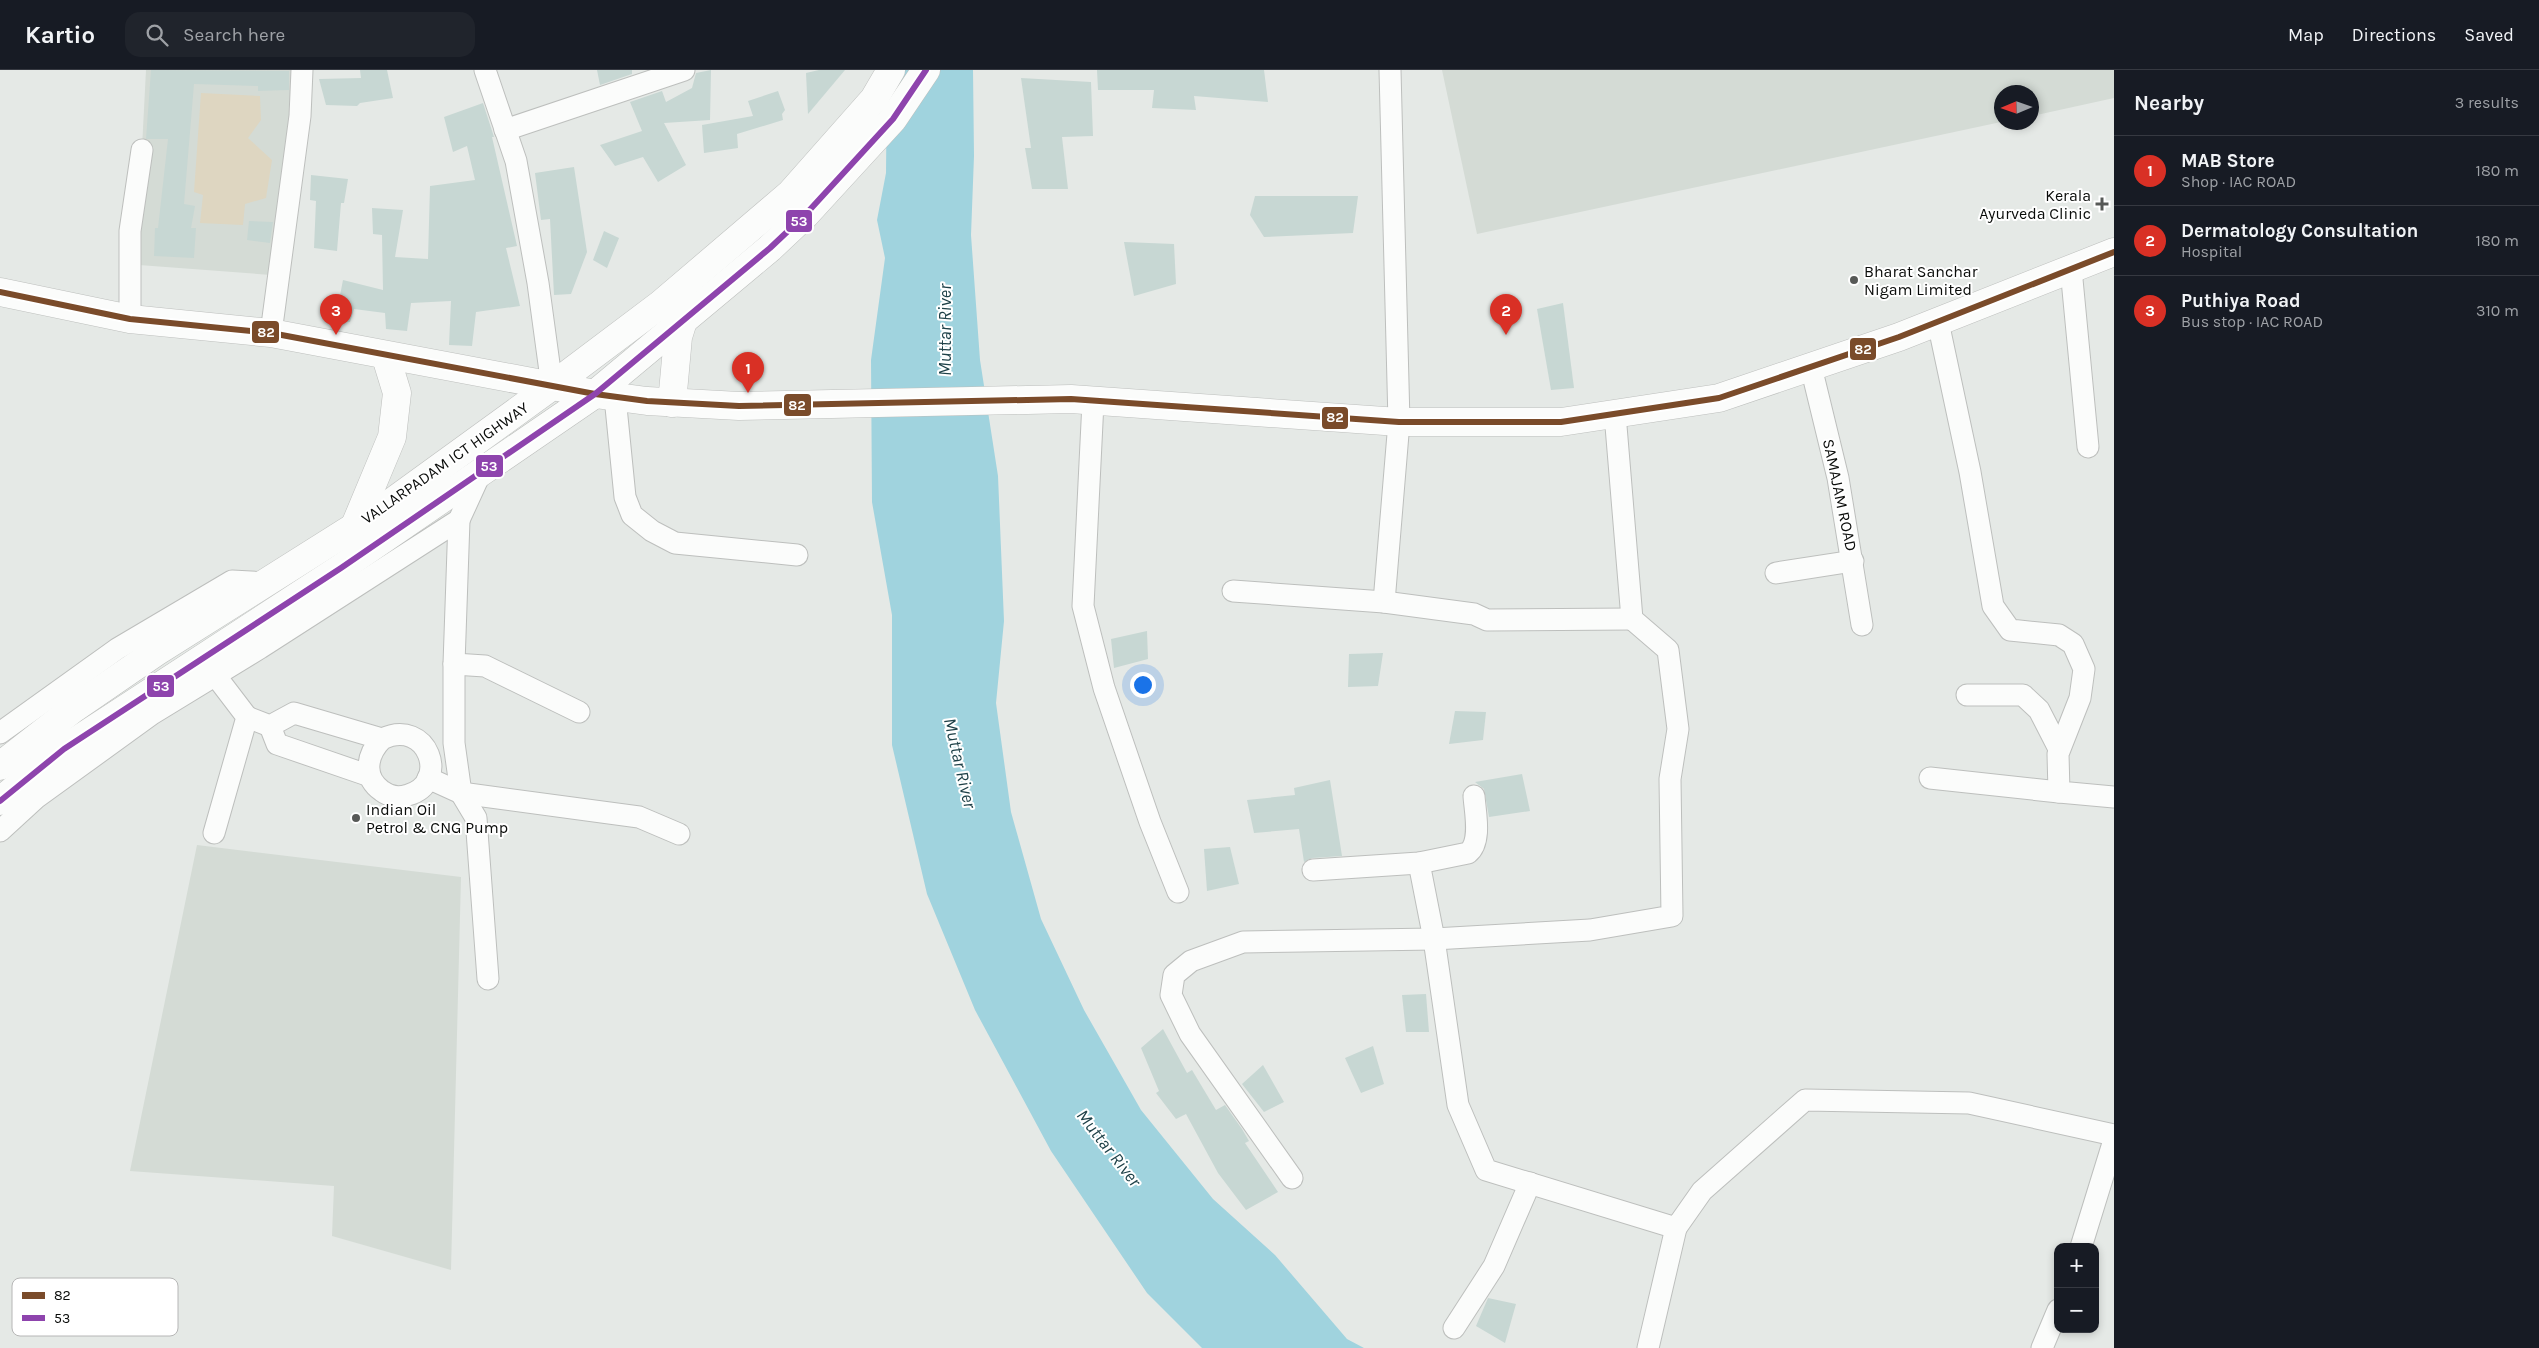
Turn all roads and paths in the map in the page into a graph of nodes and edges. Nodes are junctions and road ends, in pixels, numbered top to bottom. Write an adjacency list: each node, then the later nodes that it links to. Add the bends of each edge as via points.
1 (302, 70): 16 (street, via 300,116)
2 (485, 70): 7 (street)
3 (891, 70): 9 (main road, VALLARPADAM ICT HIGHWAY, via 874,99)
4 (926, 70): 9 (main road, VALLARPADAM ICT HIGHWAY, via 893,119)
5 (1390, 70): 24 (street)
6 (674, 72): 7 (street)
7 (505, 130): 19 (street, via 516,161 530,236)
8 (142, 150): 13 (street, via 130,231)
9 (797, 204): 14 (main road, VALLARPADAM ICT HIGHWAY, via 770,248); 19 (main road, VALLARPADAM ICT HIGHWAY)
10 (2114, 252): 11 (main road)
11 (2072, 269): 15 (main road); 25 (street)
12 (0, 292): 13 (main road)
13 (130, 319): 16 (main road)
14 (683, 320): 20 (main road, VALLARPADAM ICT HIGHWAY); 22 (main road)
15 (1938, 322): 18 (main road); 45 (street, via 1970,472 1992,606 2010,630 2059,635 2073,644 2084,669 2080,698)
16 (271, 333): 17 (main road)
17 (386, 357): 19 (main road); 28 (main road, via 397,393 392,436)
18 (1811, 367): 23 (main road, via 1719,398); 30 (street, SAMAJAM ROAD, via 1838,478)
19 (552, 386): 20 (main road); 28 (main road, VALLARPADAM ICT HIGHWAY)
20 (605, 395): 22 (main road); 26 (main road, VALLARPADAM ICT HIGHWAY); 29 (street, via 625,497 632,515 675,543)
21 (1082, 401): 22 (main road, via 739,406); 24 (main road); 60 (street, via 1083,606 1104,688)
22 (672, 402)
23 (1614, 414): 24 (main road, via 1561,422); 35 (street)
24 (1399, 422): 34 (street)
25 (2088, 447)
26 (481, 472): 27 (street); 54 (main road, VALLARPADAM ICT HIGHWAY, via 341,568 64,749)
27 (459, 520): 37 (street); 38 (street)
28 (354, 528): 32 (main road, VALLARPADAM ICT HIGHWAY)
29 (797, 555)
30 (1853, 561): 31 (street); 36 (street, SAMAJAM ROAD)
31 (1776, 573)
32 (268, 583): 43 (street, via 232,581 117,649); 46 (main road, VALLARPADAM ICT HIGHWAY, via 156,652)
33 (1233, 591): 34 (street)
34 (1384, 602): 35 (street, via 1474,614 1487,620)
35 (1632, 618): 61 (street, via 1668,650 1678,729 1670,779 1672,916 1590,930)
36 (1862, 625)
37 (454, 664): 40 (street, via 485,666); 51 (street, via 454,743)
38 (215, 675): 41 (street); 55 (street, via 152,714 36,798)
39 (1967, 694): 45 (street, via 2024,695 2039,710)
40 (579, 712)
41 (247, 718): 42 (street); 56 (street)
42 (270, 726): 44 (street, via 294,713); 47 (street, via 277,744)
43 (0, 733)
44 (382, 739): 47 (street, via 370,755); 48 (street, via 402,734 420,741 430,758)
45 (2059, 749): 50 (street)
46 (0, 766)
47 (370, 776): 48 (street, via 383,792 404,797 414,794)
48 (428, 778): 51 (street)
49 (1930, 778): 50 (street)
50 (2059, 792): 53 (street)
51 (461, 794): 57 (street, via 639,817); 62 (street, via 476,818)
52 (1474, 796): 58 (street, via 1476,839 1472,849 1458,856)
53 (2114, 797)
54 (0, 801)
55 (0, 831)
56 (214, 832)
57 (679, 834)
58 (1419, 862): 59 (street); 61 (street)
59 (1313, 870)
60 (1178, 892)
61 (1434, 939): 65 (street, via 1243,942 1190,961 1174,975 1171,995 1190,1034); 66 (street, via 1458,1104 1486,1170)
62 (488, 979)
63 (2114, 1134): 67 (street, via 1969,1103 1805,1100 1702,1191)
64 (2114, 1140): 68 (street)
65 (1292, 1178)
66 (1530, 1183): 67 (street); 70 (street, via 1494,1266)
67 (1676, 1228): 71 (street)
68 (2082, 1243)
69 (2054, 1320): 72 (street)
70 (1454, 1328)
71 (1648, 1348)
72 (2042, 1348)

